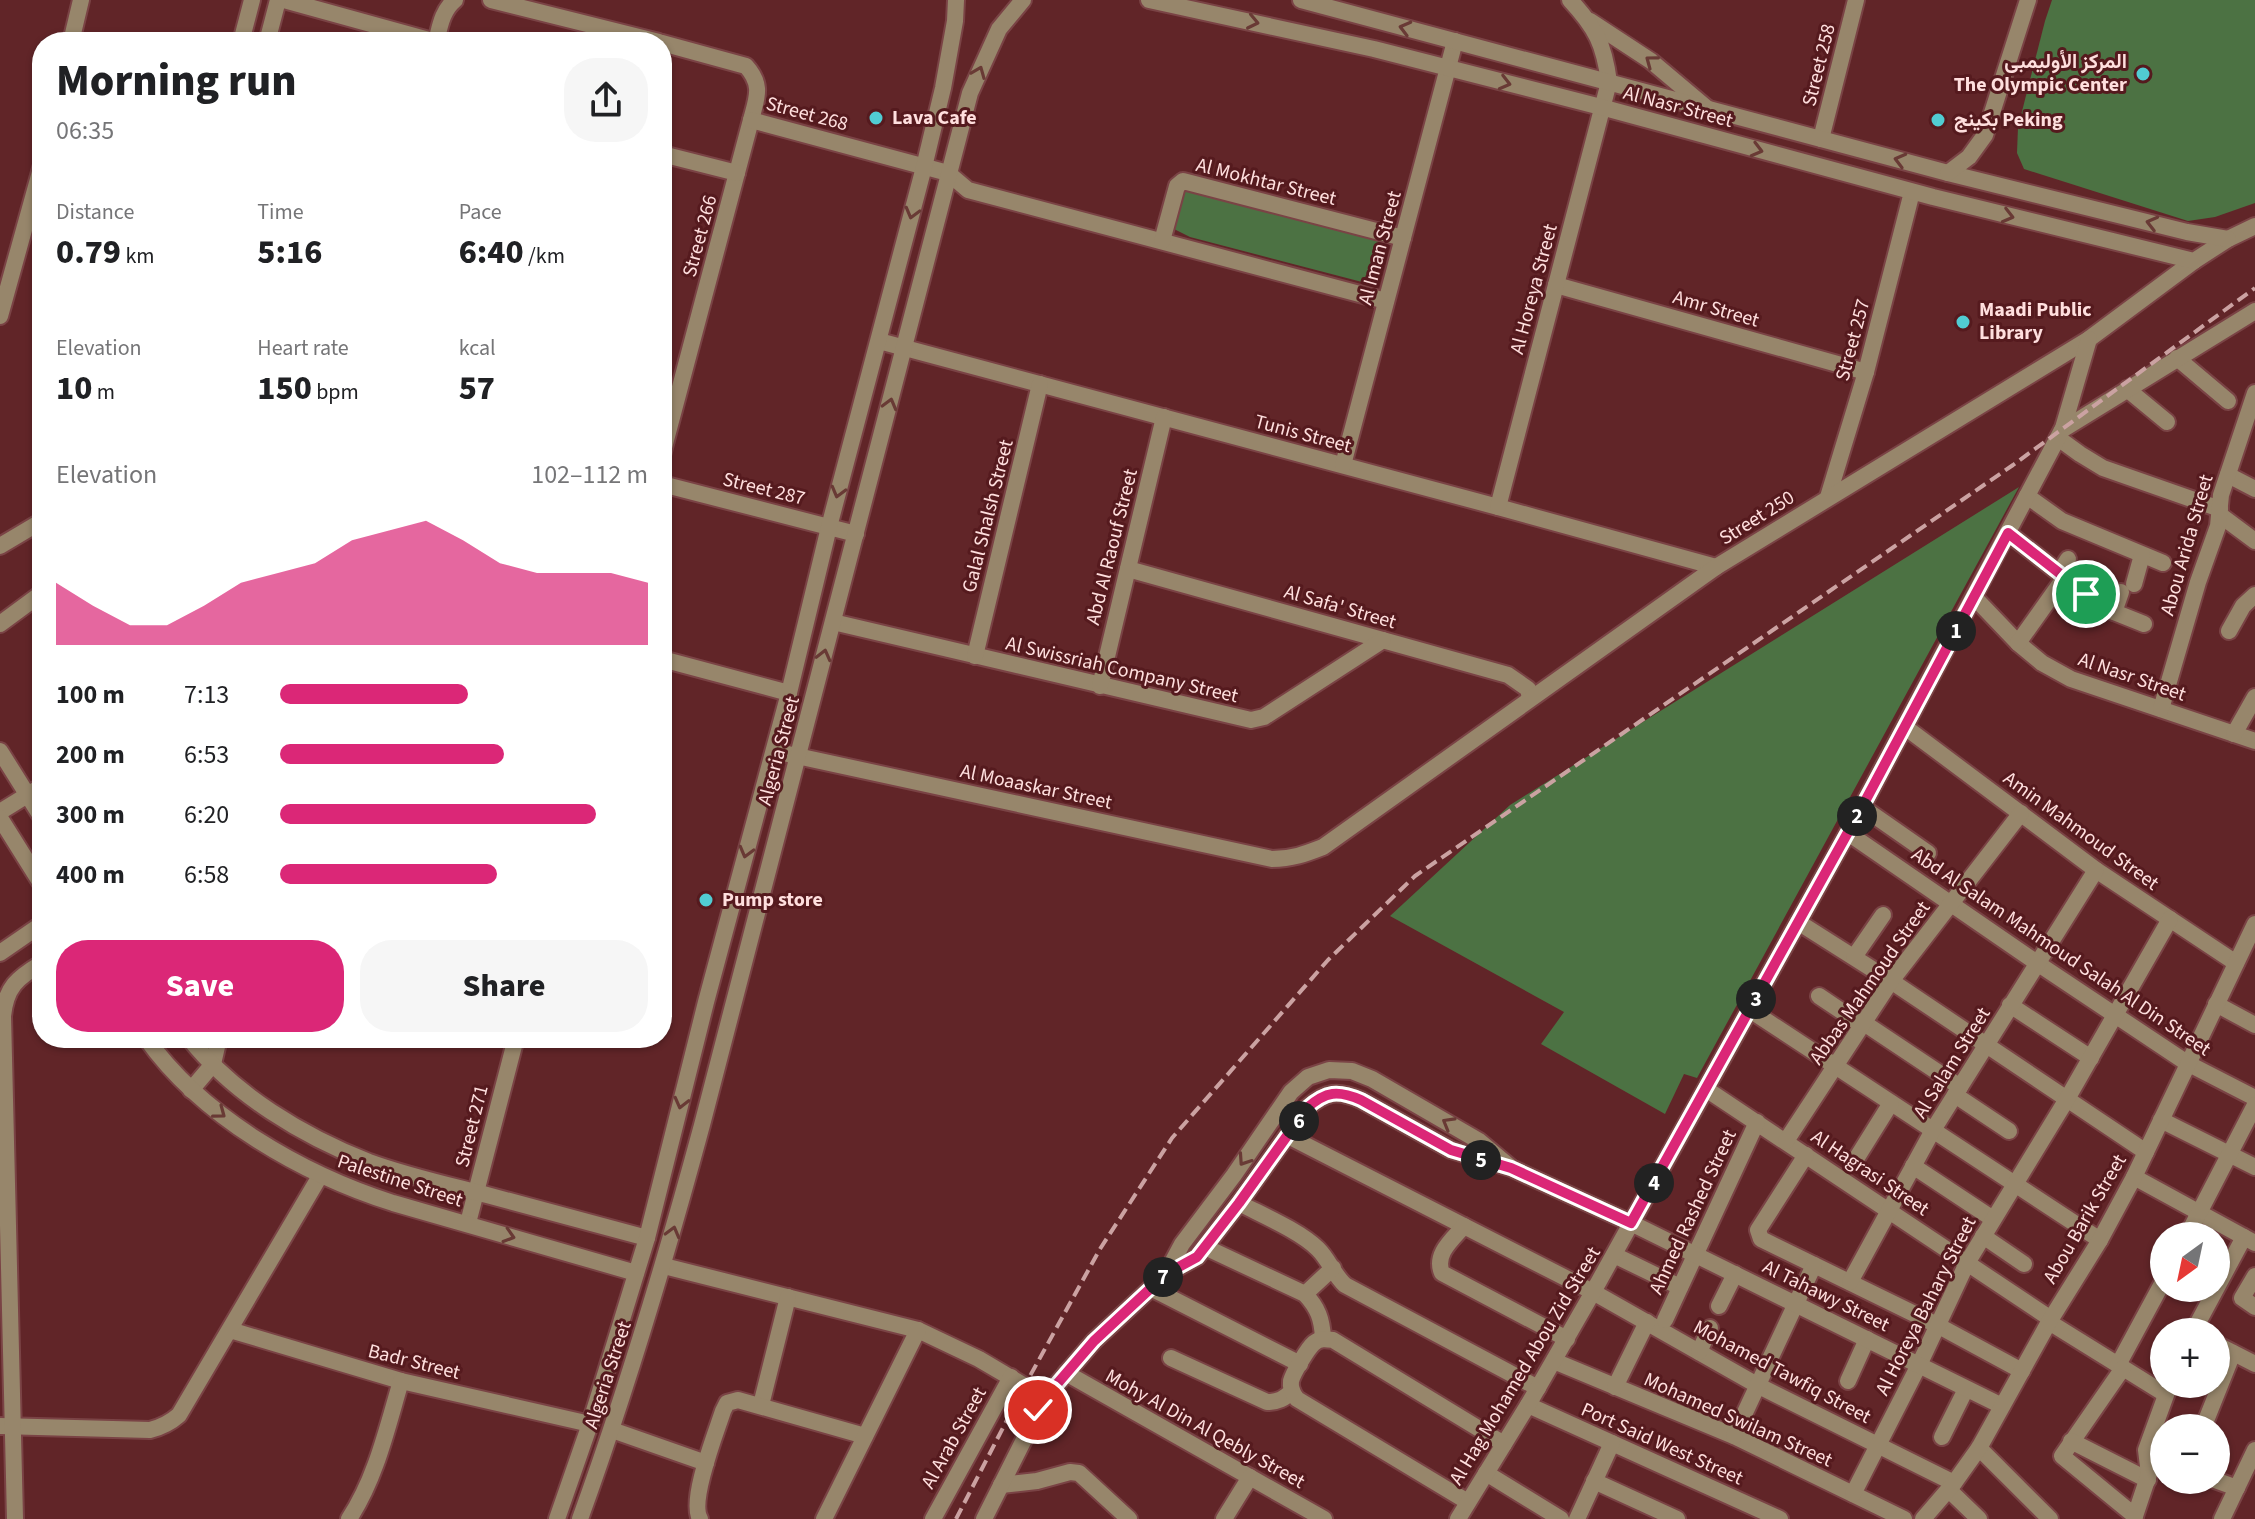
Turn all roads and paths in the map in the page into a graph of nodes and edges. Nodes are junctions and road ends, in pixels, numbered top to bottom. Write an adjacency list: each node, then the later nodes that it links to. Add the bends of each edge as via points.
1 (81, 0): 16 (street)
2 (252, 0): 17 (street)
3 (278, 0): 18 (street)
4 (284, 0): 19 (street)
5 (455, 0): 20 (street)
6 (491, 0): 21 (street, Street 268)
7 (956, 0): 31 (street, Algeria Street)
8 (1023, 0): 33 (street, Algeria Street, one-way to 8, via 983,61 999,29)
9 (1149, 0): 24 (street, Al Nasr Street, one-way to 24)
10 (1301, 0): 14 (street, Al Nasr Street)
11 (1570, 0): 15 (street)
12 (1856, 0): 29 (street, Street 258)
13 (2028, 0): 34 (street, via 1985,135)
14 (1346, 6): 22 (street, Al Nasr Street, one-way to 14)
15 (1589, 20): 25 (street); 27 (street, one-way to 15, via 1651,61)
16 (73, 32)
17 (244, 32)
18 (270, 32)
19 (400, 32)
20 (439, 32)
21 (620, 32)
22 (1455, 41): 24 (street, Al Iman Street); 25 (street, Al Nasr Street)
23 (672, 45): 28 (street, Street 268, via 746,66 758,83)
24 (1449, 69): 26 (street, Al Nasr Street, one-way to 26); 38 (street, Al Iman Street)
25 (1609, 82): 26 (street, Al Horeya Street); 27 (street, Al Nasr Street)
26 (1601, 107): 35 (street, Al Nasr Street, one-way to 35); 42 (street, Al Horeya Street)
27 (1708, 109): 29 (street, Al Nasr Street)
28 (751, 120): 31 (street, Street 268); 32 (street, Street 266)
29 (1821, 139): 34 (street, Al Nasr Street, one-way to 29)
30 (672, 157): 32 (street)
31 (924, 167): 33 (street, Street 268); 47 (street, Algeria Street, one-way to 47)
32 (737, 173): 55 (street, Street 266)
33 (948, 173): 40 (street, via 968,190); 48 (street, Algeria Street)
34 (1948, 173): 39 (street, Al Nasr Street, one-way to 34)
35 (1912, 192): 41 (street, Al Nasr Street, one-way to 41); 50 (street, Street 257)
36 (32, 201): 45 (street)
37 (2255, 226): 39 (street, Street 250)
38 (1403, 238): 40 (street, Al Mokhtar Street, via 1183,181 1177,186); 43 (street, Al Iman Street)
39 (2228, 239): 41 (street, Street 250)
40 (1162, 241): 43 (street)
41 (2194, 261): 46 (street, Street 250)
42 (1556, 285): 50 (street, Amr Street); 66 (street, Al Horeya Street)
43 (1386, 301): 60 (street, Al Iman Street)
44 (2255, 311): 49 (street)
45 (0, 316)
46 (2089, 339): 59 (street, Al Hag Mohamed Abou Zid Street); 65 (street, Street 250)
47 (879, 341): 48 (street, Tunis Street); 69 (street, Algeria Street, one-way to 69)
48 (904, 348): 51 (street, Tunis Street); 71 (street, Algeria Street, one-way to 48)
49 (2177, 358): 52 (street); 54 (street)
50 (1866, 372): 65 (street, Street 257)
51 (1040, 384): 56 (street, Tunis Street); 89 (street, Galal Shalsh Street)
52 (2127, 389): 57 (street); 59 (street)
53 (2255, 393): 58 (street, Abou Arida Street)
54 (2228, 401)
55 (672, 417)
56 (1164, 417): 60 (street, Tunis Street); 77 (street, Abd Al Raouf Street)
57 (2167, 422)
58 (2249, 428): 61 (street, Abou Arida Street)
59 (2060, 434): 64 (street, Al Hag Mohamed Abou Zid Street); 67 (street, via 2103,468)
60 (1343, 465): 66 (street, Tunis Street)
61 (2228, 475): 63 (street); 67 (street, Abou Arida Street)
62 (672, 487): 69 (street, Street 287)
63 (2255, 489)
64 (2027, 496): 70 (street, Al Hag Mohamed Abou Zid Street); 74 (street, via 2062,521)
65 (1828, 497): 76 (street, Street 250)
66 (1498, 507): 76 (street, Tunis Street)
67 (2220, 512): 72 (street); 95 (street, Abou Arida Street)
68 (32, 527): 73 (street)
69 (829, 527): 71 (street, Street 287); 92 (street, Algeria Street)
70 (2008, 533): 78 (street); 80 (street, Al Hag Mohamed Abou Zid Street)
71 (856, 534): 83 (street, Algeria Street)
72 (2255, 541)
73 (0, 546)
74 (2142, 555): 75 (street); 82 (street)
75 (2163, 563)
76 (1716, 567): 94 (street, Street 250)
77 (1128, 569): 87 (street, Al Safa' Street); 91 (street, Abd Al Raouf Street)
78 (2064, 570): 82 (street, via 2086,594); 88 (street)
79 (2255, 595): 86 (street)
80 (1974, 597): 88 (street, Al Nasr Street); 96 (street, Al Hag Mohamed Abou Zid Street)
81 (32, 600): 84 (street)
82 (2114, 612): 85 (street)
83 (833, 622): 89 (street, Al Swissriah Company Street); 101 (street, Algeria Street, one-way to 83)
84 (0, 624)
85 (2144, 624)
86 (2229, 631)
87 (1383, 640): 91 (street, Al Swissriah Company Street, via 1264,717 1251,720); 94 (street, Al Safa' Street, via 1508,675 1528,689)
88 (2018, 643): 95 (street, Al Nasr Street, via 2071,679)
89 (975, 656): 91 (street, Al Swissriah Company Street)
90 (672, 662): 92 (street)
91 (1100, 686)
92 (789, 693): 100 (street, Algeria Street)
93 (2255, 697): 97 (street)
94 (1530, 698): 111 (street, Street 250, via 1323,847)
95 (2161, 709): 97 (street, Al Nasr Street)
96 (1905, 727): 104 (street, Al Hag Mohamed Abou Zid Street); 105 (street, Amin Mahmoud Street)
97 (2234, 734): 98 (street, Al Nasr Street)
98 (2255, 741)
99 (0, 751): 102 (street)
100 (774, 751): 101 (street, Al Moaaskar Street); 107 (street, Algeria Street)
101 (798, 756): 108 (street, Algeria Street); 111 (street, Al Moaaskar Street)
102 (32, 787)
103 (32, 792): 106 (street)
104 (1862, 807): 109 (street, Al Hag Mohamed Abou Zid Street); 110 (street)
105 (2021, 813): 113 (street, Amin Mahmoud Street); 114 (street, Abbas Mahmoud Street)
106 (0, 815): 112 (street)
107 (753, 823): 108 (street); 125 (street, Algeria Street, one-way to 125)
108 (780, 828): 126 (street, Algeria Street)
109 (1848, 833): 114 (street, Abd Al Salam Mahmoud Salah Al Din Street); 117 (street, Al Hag Mohamed Abou Zid Street)
110 (1928, 853)
111 (1291, 859)
112 (32, 868)
113 (2096, 870): 116 (street, Amin Mahmoud Street); 123 (street, Al Salam Street)
114 (1951, 904): 123 (street, Abd Al Salam Mahmoud Salah Al Din Street); 127 (street, Abbas Mahmoud Street)
115 (1883, 915): 122 (street)
116 (2170, 919): 121 (street, Amin Mahmoud Street); 133 (street, Al Horeya Bahary Street)
117 (1798, 922): 122 (street); 132 (street, Al Hag Mohamed Abou Zid Street)
118 (2255, 924): 121 (street, Abou Barik Street)
119 (32, 931): 120 (street)
120 (0, 953)
121 (2245, 956): 130 (street, Abou Barik Street)
122 (1854, 957): 127 (street)
123 (2037, 963): 131 (street, Al Salam Street); 133 (street, Abd Al Salam Mahmoud Salah Al Din Street)
124 (32, 970): 128 (street)
125 (715, 970): 126 (street); 181 (street, Algeria Street, one-way to 181)
126 (741, 977): 191 (street, Algeria Street, one-way to 126)
127 (1891, 981): 134 (street, Abbas Mahmoud Street); 136 (street)
128 (5, 985): 158 (street)
129 (1819, 996): 134 (street)
130 (2216, 1004): 135 (street); 142 (street, Abou Barik Street)
131 (2010, 1005): 136 (street, Al Salam Street); 141 (street)
132 (1750, 1010): 144 (street); 145 (street, Al Hag Mohamed Abou Zid Street)
133 (2115, 1015): 141 (street, Al Horeya Bahary Street); 142 (street, Abd Al Salam Mahmoud Salah Al Din Street)
134 (1863, 1024): 144 (street, Abbas Mahmoud Street); 147 (street)
135 (2255, 1025)
136 (1986, 1045): 147 (street, Al Salam Street); 149 (street)
137 (155, 1048): 146 (street, Palestine Street)
138 (198, 1048): 143 (street, Palestine Street)
139 (217, 1048): 143 (street)
140 (513, 1048): 171 (street, Street 271)
141 (2091, 1058): 149 (street, Al Horeya Bahary Street)
142 (2187, 1063): 148 (street, Abd Al Salam Mahmoud Salah Al Din Street); 153 (street, Abou Barik Street)
143 (213, 1064): 146 (street); 152 (street, Palestine Street)
144 (1835, 1066): 150 (street); 160 (street, Abbas Mahmoud Street)
145 (1706, 1089): 154 (street, Al Hagrasi Street); 178 (street, Al Hag Mohamed Abou Zid Street)
146 (191, 1090): 159 (street, Palestine Street, one-way to 159)
147 (1957, 1091): 155 (street, Al Salam Street); 156 (street)
148 (2255, 1098)
149 (2067, 1099): 161 (street); 170 (street, Al Horeya Bahary Street)
150 (1891, 1103): 155 (street); 164 (street)
151 (2255, 1105): 162 (street)
152 (275, 1114): 159 (street); 171 (street, Palestine Street, via 370,1162)
153 (2161, 1120): 161 (street, Abou Barik Street); 162 (street)
154 (1757, 1122): 160 (street, Al Hagrasi Street); 187 (street, Ahmed Rashed Street)
155 (1933, 1130): 165 (street, Al Salam Street); 170 (street)
156 (2009, 1131)
157 (1288, 1136): 167 (street, via 1319,1098 1347,1094 1451,1150); 172 (street); 179 (street, Mohamed Tawfiq Street)
158 (2, 1140): 185 (street)
159 (261, 1140): 168 (street, Palestine Street)
160 (1786, 1141): 163 (street, Al Hagrasi Street)
161 (2146, 1152): 169 (street, Abou Barik Street)
162 (2230, 1154): 166 (street); 174 (street)
163 (1806, 1155): 173 (street, Al Hagrasi Street); 190 (street, via 1758,1235)
164 (1856, 1159)
165 (1913, 1166): 173 (street, Al Salam Street); 175 (street)
166 (2255, 1167)
167 (1511, 1168): 178 (street, Al Tahawy Street); 194 (street, one-way to 194, via 1479,1141 1372,1079 1329,1070 1308,1077 1291,1092)
168 (320, 1176): 177 (street, Palestine Street); 213 (street)
169 (2134, 1177): 174 (street); 182 (street, Abou Barik Street)
170 (2015, 1184): 175 (street, Al Horeya Bahary Street); 182 (street)
171 (476, 1192): 177 (street, Street 271); 181 (street, Palestine Street)
172 (1239, 1203): 184 (street); 192 (street, via 1308,1240)
173 (1889, 1210): 188 (street, Al Hagrasi Street); 197 (street, Al Salam Street)
174 (2200, 1213): 176 (street); 183 (street)
175 (1993, 1219): 180 (street, Al Horeya Bahary Street)
176 (2195, 1222)
177 (468, 1223): 193 (street, Palestine Street, one-way to 193)
178 (1631, 1223): 186 (street, Al Hag Mohamed Abou Zid Street); 187 (street, Al Tahawy Street)
179 (1464, 1226): 200 (street, Mohamed Tawfiq Street); 216 (street, via 1440,1255 1442,1273)
180 (1983, 1236): 188 (street, Al Horeya Bahary Street); 189 (street)
181 (647, 1238): 193 (street, Algeria Street)
182 (2100, 1240): 209 (street, Abou Barik Street)
183 (2249, 1240): 207 (street)
184 (1205, 1247): 194 (street); 201 (street)
185 (4, 1250): 218 (street)
186 (1614, 1255): 198 (street); 200 (street, Al Hag Mohamed Abou Zid Street)
187 (1695, 1255): 195 (street, Al Tahawy Street); 198 (street, Ahmed Rashed Street)
188 (1967, 1263): 209 (street, Al Hagrasi Street); 211 (street, Al Horeya Bahary Street)
189 (2024, 1264)
190 (1814, 1265): 197 (street); 204 (street)
191 (664, 1266): 202 (street); 247 (street, Algeria Street)
192 (1333, 1268): 201 (street); 236 (street, via 1345,1285)
193 (636, 1273): 245 (street, Algeria Street)
194 (1166, 1274): 199 (street)
195 (1735, 1274): 204 (street, Al Tahawy Street); 205 (street)
196 (2255, 1276): 206 (street, via 2242,1298)
197 (1850, 1282): 211 (street)
198 (1680, 1287): 208 (street, Ahmed Rashed Street)
199 (1151, 1288): 224 (street); 229 (street)
200 (1593, 1292): 210 (street, Mohamed Tawfiq Street); 216 (street, Al Hag Mohamed Abou Zid Street)
201 (1305, 1294): 215 (street, via 1319,1314)
202 (788, 1297): 214 (street); 241 (street)
203 (2153, 1302): 227 (street)
204 (1796, 1304): 217 (street, Al Tahawy Street); 234 (street)
205 (1719, 1306)
206 (2255, 1307)
207 (2202, 1318)
208 (1665, 1320)
209 (2050, 1320): 227 (street, Al Hagrasi Street); 228 (street, Abou Barik Street)
210 (1647, 1322): 220 (street, Mohamed Tawfiq Street); 235 (street)
211 (1937, 1325): 226 (street, Al Horeya Bahary Street); 228 (street)
212 (1710, 1328): 220 (street)
213 (230, 1330): 231 (street, Badr Street); 246 (street, via 179,1415 162,1428)
214 (918, 1330): 230 (street); 248 (street)
215 (1323, 1338): 224 (street); 253 (street)
216 (1567, 1339): 223 (street, Al Hag Mohamed Abou Zid Street)
217 (1867, 1339): 226 (street, Al Tahawy Street); 232 (street)
218 (5, 1350): 246 (street)
219 (2230, 1351): 221 (street)
220 (1699, 1352): 234 (street, Mohamed Tawfiq Street)
221 (2233, 1353): 225 (street); 244 (street)
222 (1171, 1358): 238 (street, via 1267,1402)
223 (1554, 1361): 235 (street, Mohamed Swilam Street); 236 (street, Al Hag Mohamed Abou Zid Street)
224 (1300, 1364): 238 (street)
225 (2255, 1364)
226 (1919, 1365): 237 (street, Al Tahawy Street); 254 (street, Al Horeya Bahary Street)
227 (2121, 1367): 233 (street, Al Hagrasi Street); 251 (street)
228 (2022, 1371): 243 (street, Abou Barik Street)
229 (1066, 1373): 239 (street); 261 (street, Mohy Al Din Al Qebly Street)
230 (1011, 1377): 239 (street); 279 (street, Al Arab Street)
231 (401, 1381): 245 (street, Badr Street); 274 (street, via 377,1463)
232 (1848, 1381)
233 (2150, 1381)
234 (1757, 1385): 249 (street); 254 (street, Mohamed Tawfiq Street)
235 (1615, 1387): 249 (street, Mohamed Swilam Street)
236 (1538, 1388): 242 (street, Al Hag Mohamed Abou Zid Street)
237 (1966, 1389): 243 (street, Al Tahawy Street); 250 (street)
238 (1292, 1391): 269 (street, via 1305,1405)
239 (1045, 1398): 264 (street)
240 (2164, 1398): 257 (street)
241 (761, 1405): 248 (street); 259 (street, via 727,1403)
242 (1528, 1405): 252 (street, Port Said West Street); 253 (street, Al Hag Mohamed Abou Zid Street)
243 (2002, 1406): 255 (street, Abou Barik Street)
244 (2209, 1414)
245 (590, 1424): 275 (street, Algeria Street)
246 (6, 1426): 273 (street)
247 (612, 1430): 259 (street); 276 (street, Algeria Street)
248 (865, 1436): 278 (street)
249 (1734, 1436): 268 (street, Mohamed Swilam Street)
250 (1942, 1437)
251 (2071, 1441): 262 (street); 272 (street, via 2062,1457)
252 (1612, 1443): 263 (street); 288 (street, Port Said West Street)
253 (1504, 1444): 260 (street, Al Hag Mohamed Abou Zid Street)
254 (1878, 1444): 266 (street, Mohamed Tawfiq Street); 268 (street, Al Horeya Bahary Street)
255 (1979, 1448): 266 (street, Abou Barik Street); 292 (street)
256 (2255, 1450): 267 (street)
257 (2146, 1454): 258 (street); 262 (street)
258 (2150, 1456)
259 (706, 1463): 277 (street, via 696,1500)
260 (1486, 1473): 269 (street, Al Hag Mohamed Abou Zid Street); 285 (street)
261 (1250, 1477): 270 (street, Mohy Al Din Al Qebly Street); 281 (street)
262 (2148, 1480): 272 (street)
263 (1594, 1481): 286 (street); 287 (street)
264 (1001, 1485): 271 (street); 280 (street, via 1079,1473)
265 (2230, 1485): 267 (street)
266 (1952, 1487): 290 (street, Abou Barik Street); 291 (street, Mohamed Tawfiq Street)
267 (2237, 1488): 293 (street)
268 (1853, 1494): 289 (street, Mohamed Swilam Street)
269 (1468, 1502): 284 (street, Al Hag Mohamed Abou Zid Street)
270 (1295, 1503): 282 (street); 283 (street, Mohy Al Din Al Qebly Street)
271 (988, 1518)
272 (2134, 1518)
273 (15, 1519)
274 (349, 1519)
275 (557, 1519)
276 (580, 1519)
277 (700, 1519)
278 (824, 1519)
279 (933, 1519)
280 (1129, 1519)
281 (1224, 1519)
282 (1286, 1519)
283 (1324, 1519)
284 (1458, 1519)
285 (1561, 1519)
286 (1577, 1519)
287 (1677, 1519)
288 (1780, 1519)
289 (1904, 1519)
290 (1923, 1519)
291 (1979, 1519)
292 (2050, 1519)
293 (2222, 1519)

